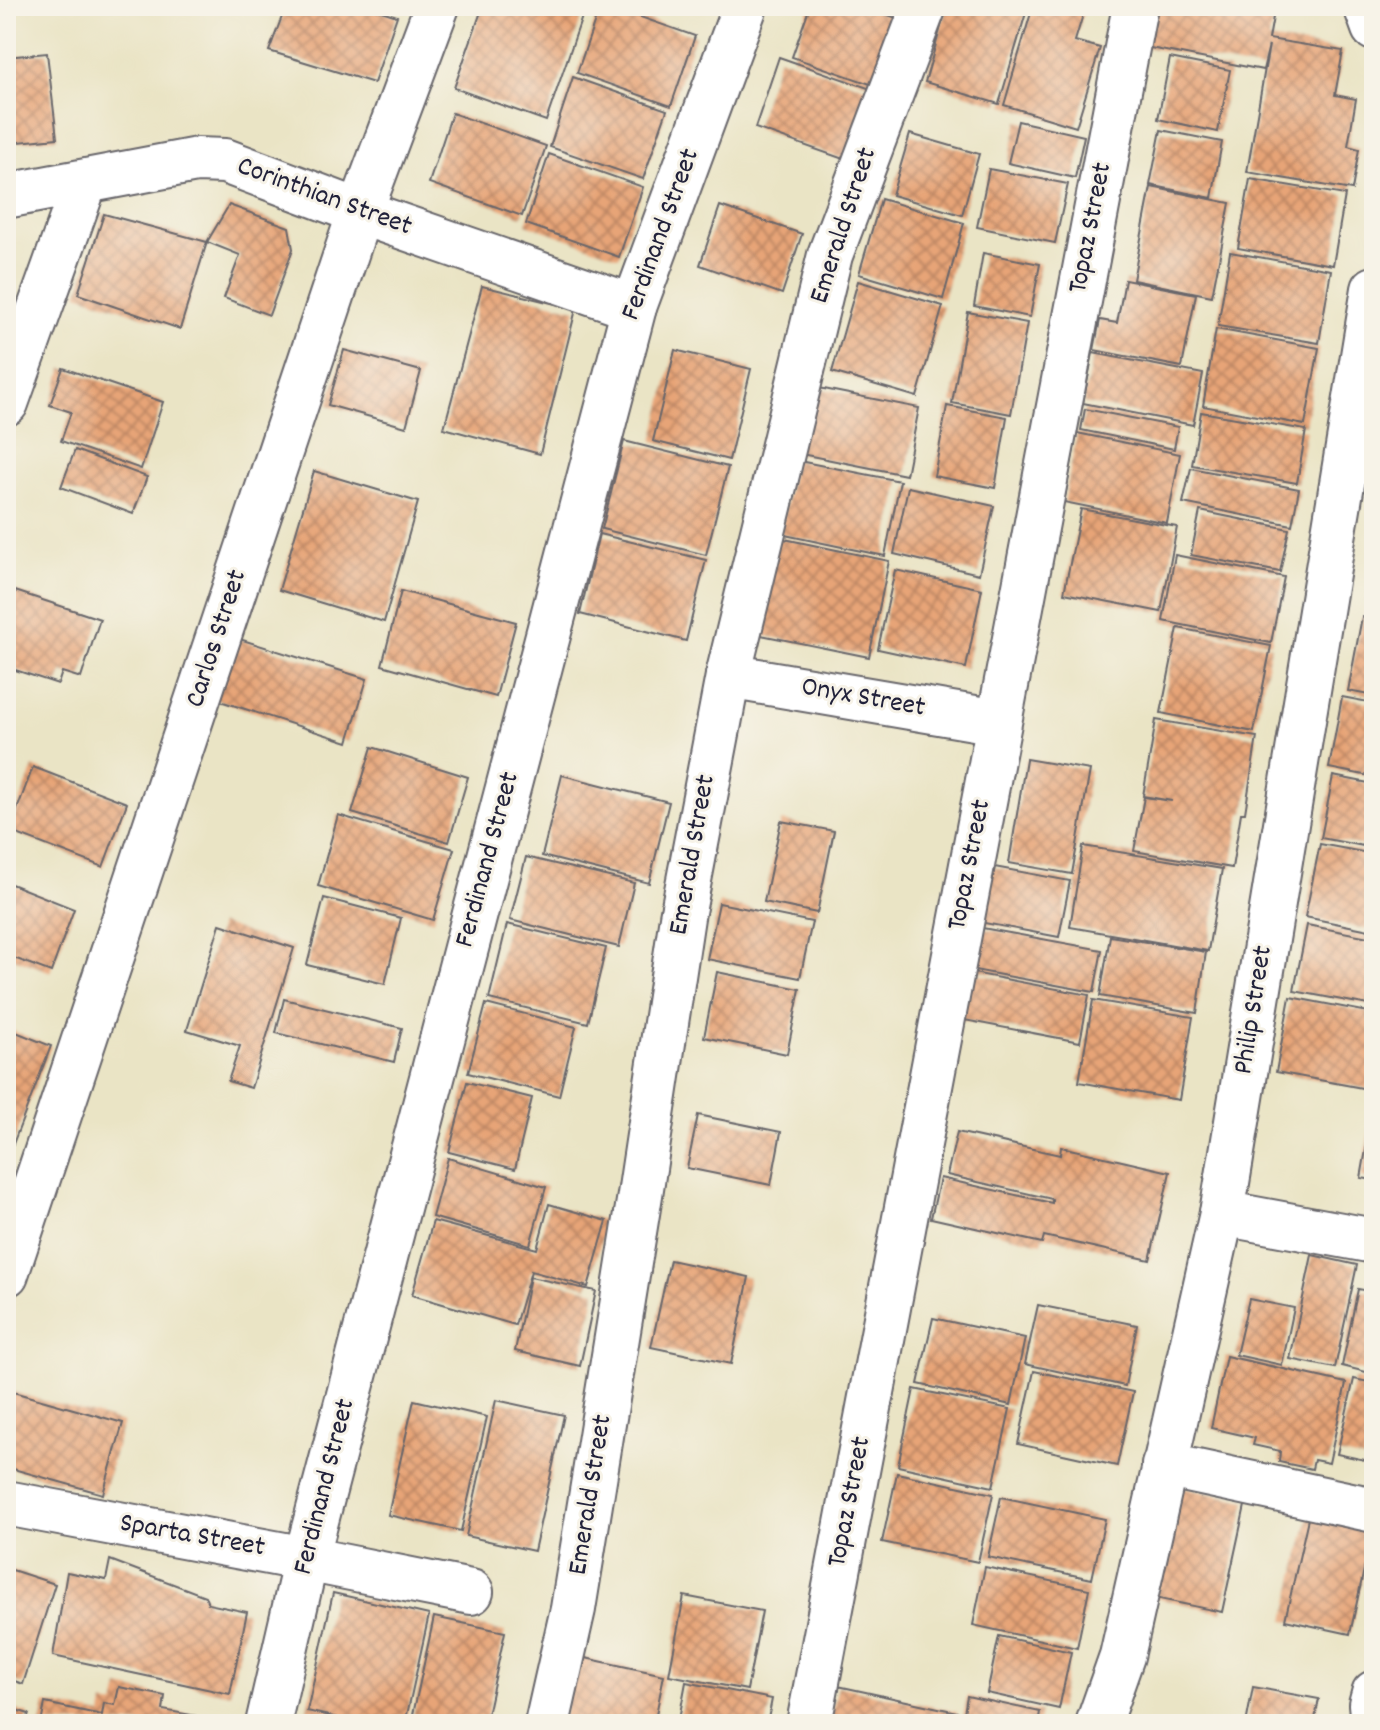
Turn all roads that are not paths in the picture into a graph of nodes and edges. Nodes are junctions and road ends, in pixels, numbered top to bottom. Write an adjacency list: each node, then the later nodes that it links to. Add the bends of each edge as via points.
1 (437, 6): 9 (street, Carlos Street)
2 (745, 6): 11 (street, Ferdinand Street)
3 (924, 6): 13 (street, Emerald Street, via 830,255)
4 (1135, 6): 14 (street, Topaz Street)
5 (1366, 6): 6 (street)
6 (1374, 28)
7 (85, 182): 8 (street, Corinthian Street); 9 (street, Corinthian Street, via 197,160 225,161); 12 (street)
8 (6, 196)
9 (360, 212): 11 (street, Corinthian Street); 17 (street, Carlos Street)
10 (1374, 289): 15 (street, Philip Street)
11 (634, 307): 21 (street, Ferdinand Street)
12 (6, 403)
13 (728, 676): 14 (street, Onyx Street); 25 (street, Emerald Street, via 682,917 573,1609)
14 (998, 722): 26 (street, Topaz Street)
15 (1222, 1213): 16 (street); 18 (street, Philip Street)
16 (1374, 1241)
17 (6, 1274)
18 (1164, 1465): 20 (street); 27 (street, Philip Street, via 1122,1656)
19 (6, 1503): 21 (street, Sparta Street)
20 (1374, 1510)
21 (306, 1559): 22 (street, Sparta Street); 24 (street, Ferdinand Street)
22 (471, 1592)
23 (1374, 1693): 28 (street)
24 (268, 1724)
25 (547, 1724)
26 (809, 1724)
27 (1098, 1724)
28 (1373, 1724)

